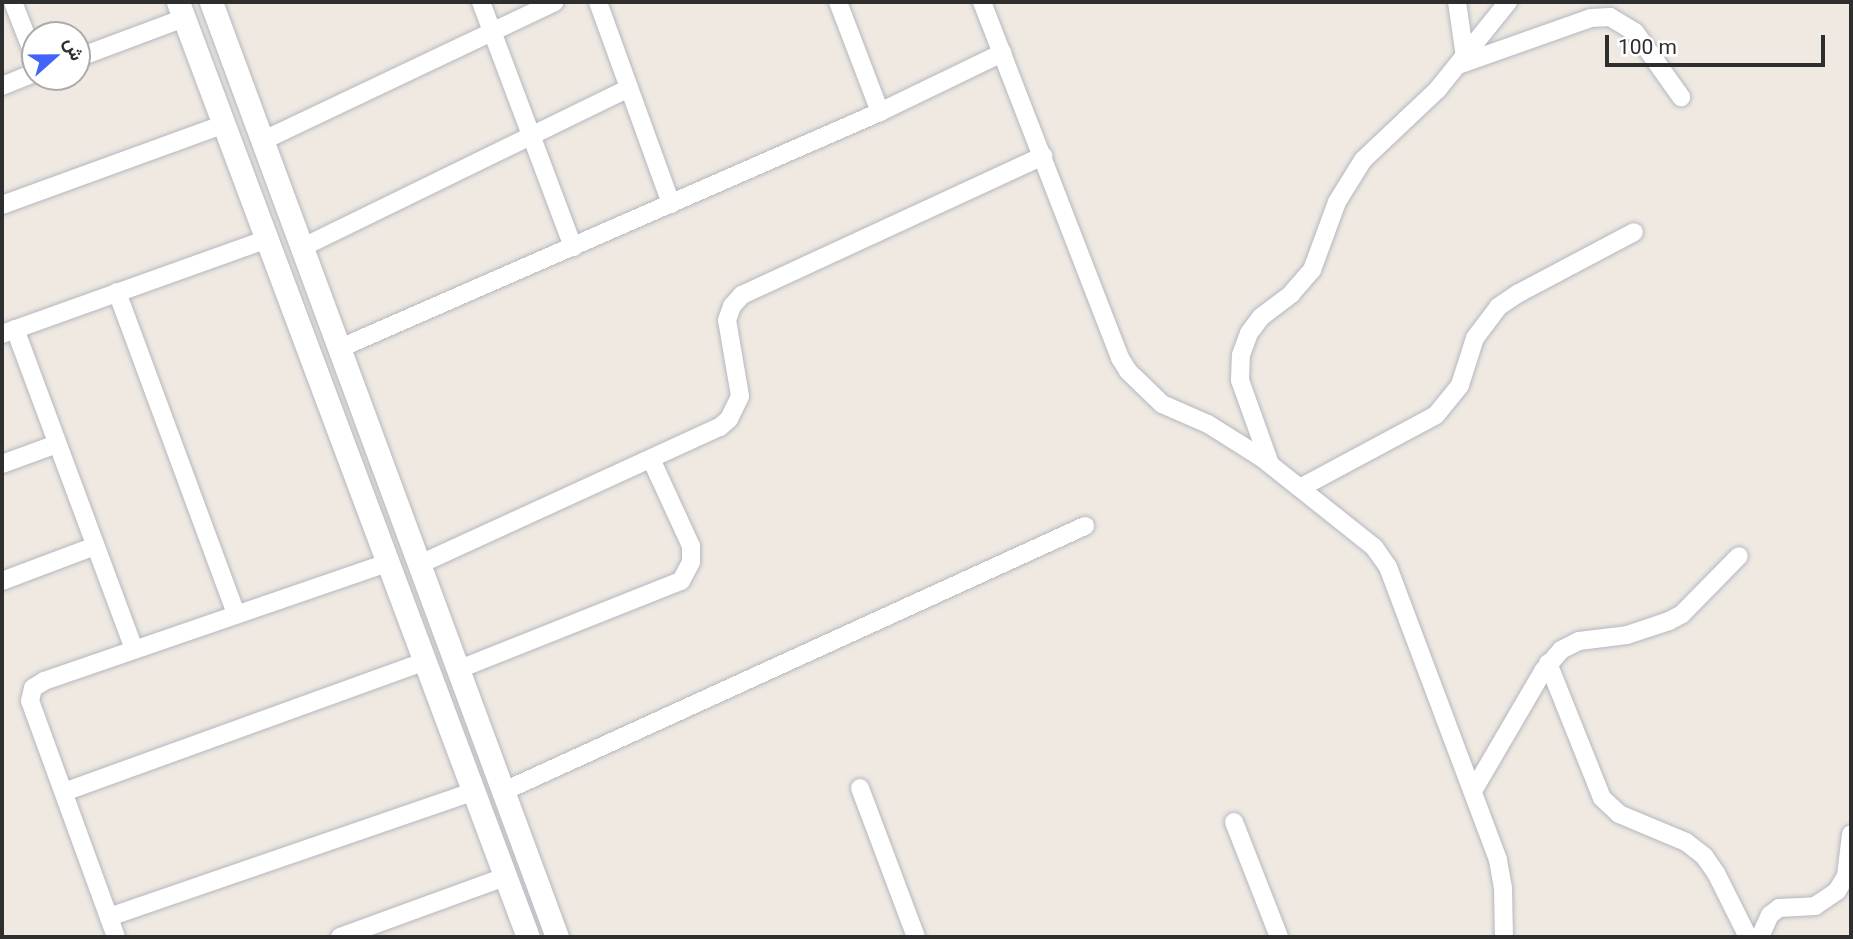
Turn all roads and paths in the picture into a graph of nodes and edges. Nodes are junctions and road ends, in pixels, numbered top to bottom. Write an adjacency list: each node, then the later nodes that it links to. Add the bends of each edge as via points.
1 (13, 2): 11 (street)
2 (211, 2): 23 (street)
3 (481, 2): 12 (street)
4 (555, 2): 12 (street)
5 (598, 2): 18 (street)
6 (838, 2): 20 (street)
7 (982, 2): 14 (street)
8 (1457, 2): 15 (street)
9 (1508, 2): 15 (street)
10 (181, 10): 13 (street); 21 (street)
11 (21, 22)
12 (492, 31): 22 (street); 23 (street)
13 (91, 52)
14 (1002, 53): 20 (street); 24 (street)
15 (1462, 61): 19 (street, via 1591,18 1610,17 1635,32); 37 (street, via 1363,160 1337,202 1312,270 1248,334 1240,380)
16 (21, 79): 17 (street)
17 (2, 86)
18 (629, 88): 22 (street); 25 (street)
19 (1681, 97)
20 (880, 113): 25 (street)
21 (222, 125): 26 (street); 28 (street)
22 (531, 135): 29 (street); 30 (street)
23 (262, 141): 30 (street)
24 (1043, 156): 35 (street, via 741,295 727,320 740,383 736,408 720,427); 37 (street, via 1128,371 1162,404 1208,424)
25 (671, 204): 29 (street)
26 (2, 205)
27 (1634, 232): 38 (street, via 1498,307 1475,338 1460,385 1436,415)
28 (265, 240): 31 (street); 40 (street)
29 (573, 247): 33 (street)
30 (301, 248): 33 (street)
31 (117, 292): 32 (street); 47 (street)
32 (8, 332): 34 (street)
33 (338, 349): 39 (street)
34 (57, 444): 36 (street); 42 (street)
35 (651, 459): 45 (street); 51 (street, via 691,546 691,562 681,581)
36 (2, 464)
37 (1270, 464): 38 (street)
38 (1300, 488): 56 (street, via 1374,547 1388,567)
39 (395, 502): 40 (street); 45 (street)
40 (367, 511): 44 (street)
41 (1085, 526): 55 (street)
42 (95, 547): 46 (street); 48 (street)
43 (1739, 556): 50 (street, via 1682,614 1640,632 1579,641)
44 (386, 563): 47 (street); 49 (street)
45 (418, 565): 51 (street)
46 (2, 581)
47 (236, 614): 48 (street)
48 (134, 649): 53 (street, via 33,688 30,701)
49 (424, 662): 53 (street); 54 (street)
50 (1548, 663): 56 (street); 68 (street, via 1602,798 1619,814 1686,842 1704,856)
51 (457, 670): 55 (street)
52 (860, 788): 65 (street)
53 (64, 792): 60 (street)
54 (472, 792): 59 (street); 60 (street)
55 (502, 792): 64 (street)
56 (1473, 792): 67 (street, via 1502,873)
57 (1234, 822): 66 (street)
58 (1851, 834): 69 (street, via 1846,876 1837,891 1815,906 1779,908 1770,915)
59 (505, 877): 61 (street); 63 (street)
60 (109, 917): 62 (street)
61 (350, 936)
62 (116, 937)
63 (528, 937)
64 (557, 937)
65 (916, 937)
66 (1279, 937)
67 (1504, 937)
68 (1748, 937)
69 (1760, 937)

